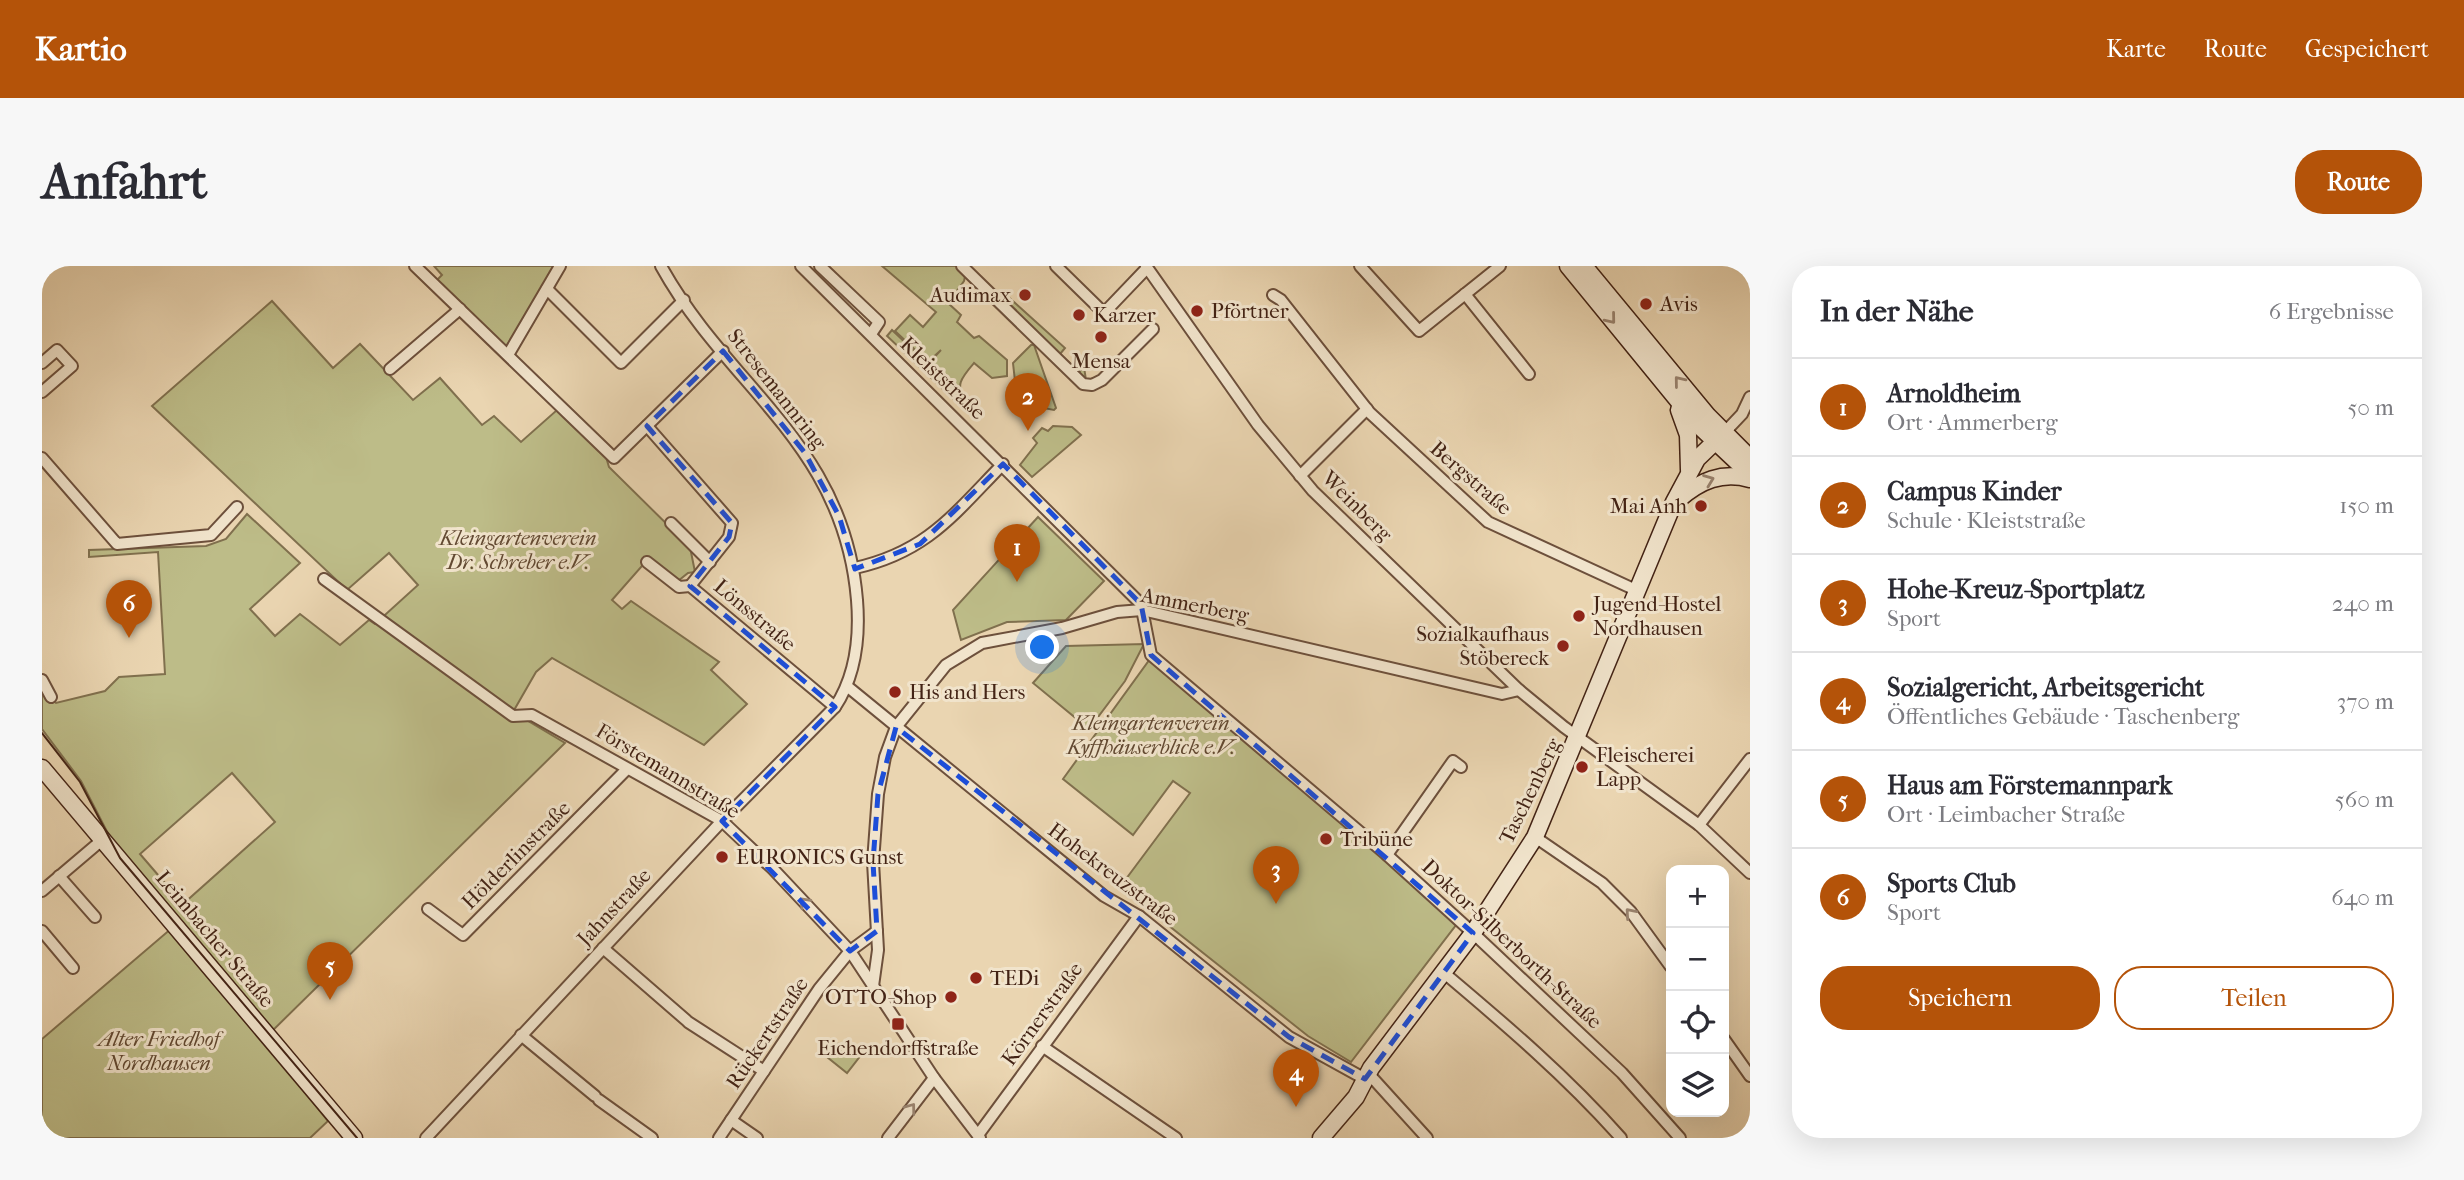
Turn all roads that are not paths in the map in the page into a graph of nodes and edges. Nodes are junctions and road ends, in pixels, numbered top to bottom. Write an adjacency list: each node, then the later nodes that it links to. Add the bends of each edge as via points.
1 (415, 266): 17 (street)
2 (561, 266): 13 (street)
3 (661, 266): 16 (street, Stresemannring)
4 (802, 266): 19 (street, Kleiststraße)
5 (820, 266): 19 (street, via 879,322)
6 (962, 266): 18 (street, via 1083,384 1102,380)
7 (1056, 266): 12 (street, via 1104,313)
8 (1360, 266): 14 (street, via 1419,331)
9 (1500, 266): 14 (street)
10 (1568, 266): 26 (main road, one-way to 26)
11 (1584, 266): 30 (main road, one-way to 11)
12 (1147, 267): 35 (street, Weinberg, via 1258,425)
13 (547, 289): 16 (street, via 621,363); 21 (street)
14 (1465, 294): 24 (street)
15 (1273, 295): 28 (street, Bergstraße)
16 (684, 300): 20 (street, Stresemannring)
17 (460, 309): 21 (street); 23 (street)
18 (1153, 329)
19 (871, 334): 33 (street, Kleiststraße)
20 (723, 351): 29 (street); 42 (street, Stresemannring, via 806,453 839,516)
21 (508, 355): 29 (street, via 614,458)
22 (42, 363): 25 (street, via 57,350 72,366)
23 (390, 369)
24 (1529, 374)
25 (42, 392)
26 (1672, 395): 30 (main road); 34 (main road, via 1688,435)
27 (1750, 397): 30 (street, via 1742,414)
28 (1367, 409): 35 (street); 45 (street, Bergstraße, via 1488,522)
29 (647, 426): 41 (street, via 732,523 729,537)
30 (1719, 438): 32 (main road); 34 (main road, Taschenberg); 36 (main road)
31 (42, 458): 38 (street, via 117,544 211,535)
32 (1750, 458)
33 (1003, 464): 42 (street, via 920,544); 46 (street, Kleiststraße)
34 (1689, 471): 37 (main road, Taschenberg)
35 (1300, 476): 49 (street, Weinberg)
36 (1750, 477): 37 (main road, one-way to 36, via 1710,478)
37 (1674, 502): 45 (main road, Taschenberg)
38 (237, 507)
39 (671, 523): 41 (street)
40 (648, 562): 44 (street, Lönsstraße, via 679,587)
41 (710, 562): 44 (street)
42 (855, 568): 48 (street, Stresemannring, via 859,618)
43 (324, 579): 57 (street, Förstemannstraße, via 513,716 532,715)
44 (690, 586): 51 (street, Lönsstraße)
45 (1638, 592): 53 (main road, Taschenberg)
46 (1142, 610): 49 (street, Ammerberg, via 1503,694); 52 (street, Ammerberg, via 982,643 946,665); 62 (street, Doktor-Silberborth-Straße, via 1151,655)
47 (42, 680): 50 (street)
48 (848, 687): 51 (street, Stresemannring); 52 (street, Hohekreuzstraße)
49 (1519, 690): 53 (street, Weinberg)
50 (51, 697)
51 (835, 707): 58 (street, Jahnstraße)
52 (896, 727): 67 (street, Hohekreuzstraße, via 1104,895); 70 (street, Ammerberg, via 877,794 873,862)
53 (1579, 738): 59 (street, Weinberg); 60 (main road, Taschenberg)
54 (1750, 760): 59 (street)
55 (1461, 767): 62 (street, via 1453,761)
56 (42, 768): 61 (main road, Leimbacher Straße)
57 (627, 769): 58 (street, Förstemannstraße); 66 (street, Hölderlinstraße, via 463,935)
58 (722, 821): 72 (street, Jahnstraße); 73 (street, Förstemannstraße, one-way to 58)
59 (1699, 825): 63 (street, Weinberg)
60 (1535, 837): 71 (main road, Taschenberg); 74 (street, one-way to 60, via 1602,883)
61 (102, 840): 64 (street); 87 (main road, Leimbacher Straße)
62 (1387, 855): 71 (street, Doktor-Silberborth-Straße)
63 (1750, 873)
64 (60, 876): 65 (street); 68 (street)
65 (42, 891)
66 (428, 909)
67 (1139, 916): 79 (street, Körnerstraße); 82 (street, Hohekreuzstraße, via 1289,1037)
68 (95, 917)
69 (42, 931): 75 (street)
70 (877, 931): 73 (street, Rückertstraße); 77 (street, Ammerberg)
71 (1473, 933): 76 (main road, Taschenberg); 97 (street, Doktor-Silberborth-Straße, via 1622,1073)
72 (603, 948): 78 (street, Jahnstraße); 81 (street, via 687,1021)
73 (850, 951): 77 (street, Förstemannstraße); 81 (street, Rückertstraße)
74 (1666, 960)
75 (74, 968)
76 (1443, 972): 82 (main road, Taschenberg); 96 (street, via 1534,1048)
77 (873, 986): 84 (street, Förstemannstraße)
78 (521, 1035): 88 (street, Jahnstraße); 89 (street)
79 (1042, 1046): 86 (street, Körnerstraße); 93 (street)
80 (1729, 1046): 83 (street)
81 (764, 1071): 85 (street, Rückertstraße)
82 (1366, 1076): 94 (main road, Taschenberg, via 1356,1097); 95 (street, Hohekreuzstraße)
83 (1750, 1076)
84 (934, 1077): 86 (street, Förstemannstraße); 92 (street, one-way to 84)
85 (730, 1120): 90 (street, Rückertstraße); 91 (street)
86 (979, 1137)
87 (354, 1138)
88 (426, 1138)
89 (652, 1138)
90 (719, 1138)
91 (757, 1138)
92 (888, 1138)
93 (1176, 1138)
94 (1321, 1138)
95 (1427, 1138)
96 (1621, 1138)
97 (1680, 1138)

